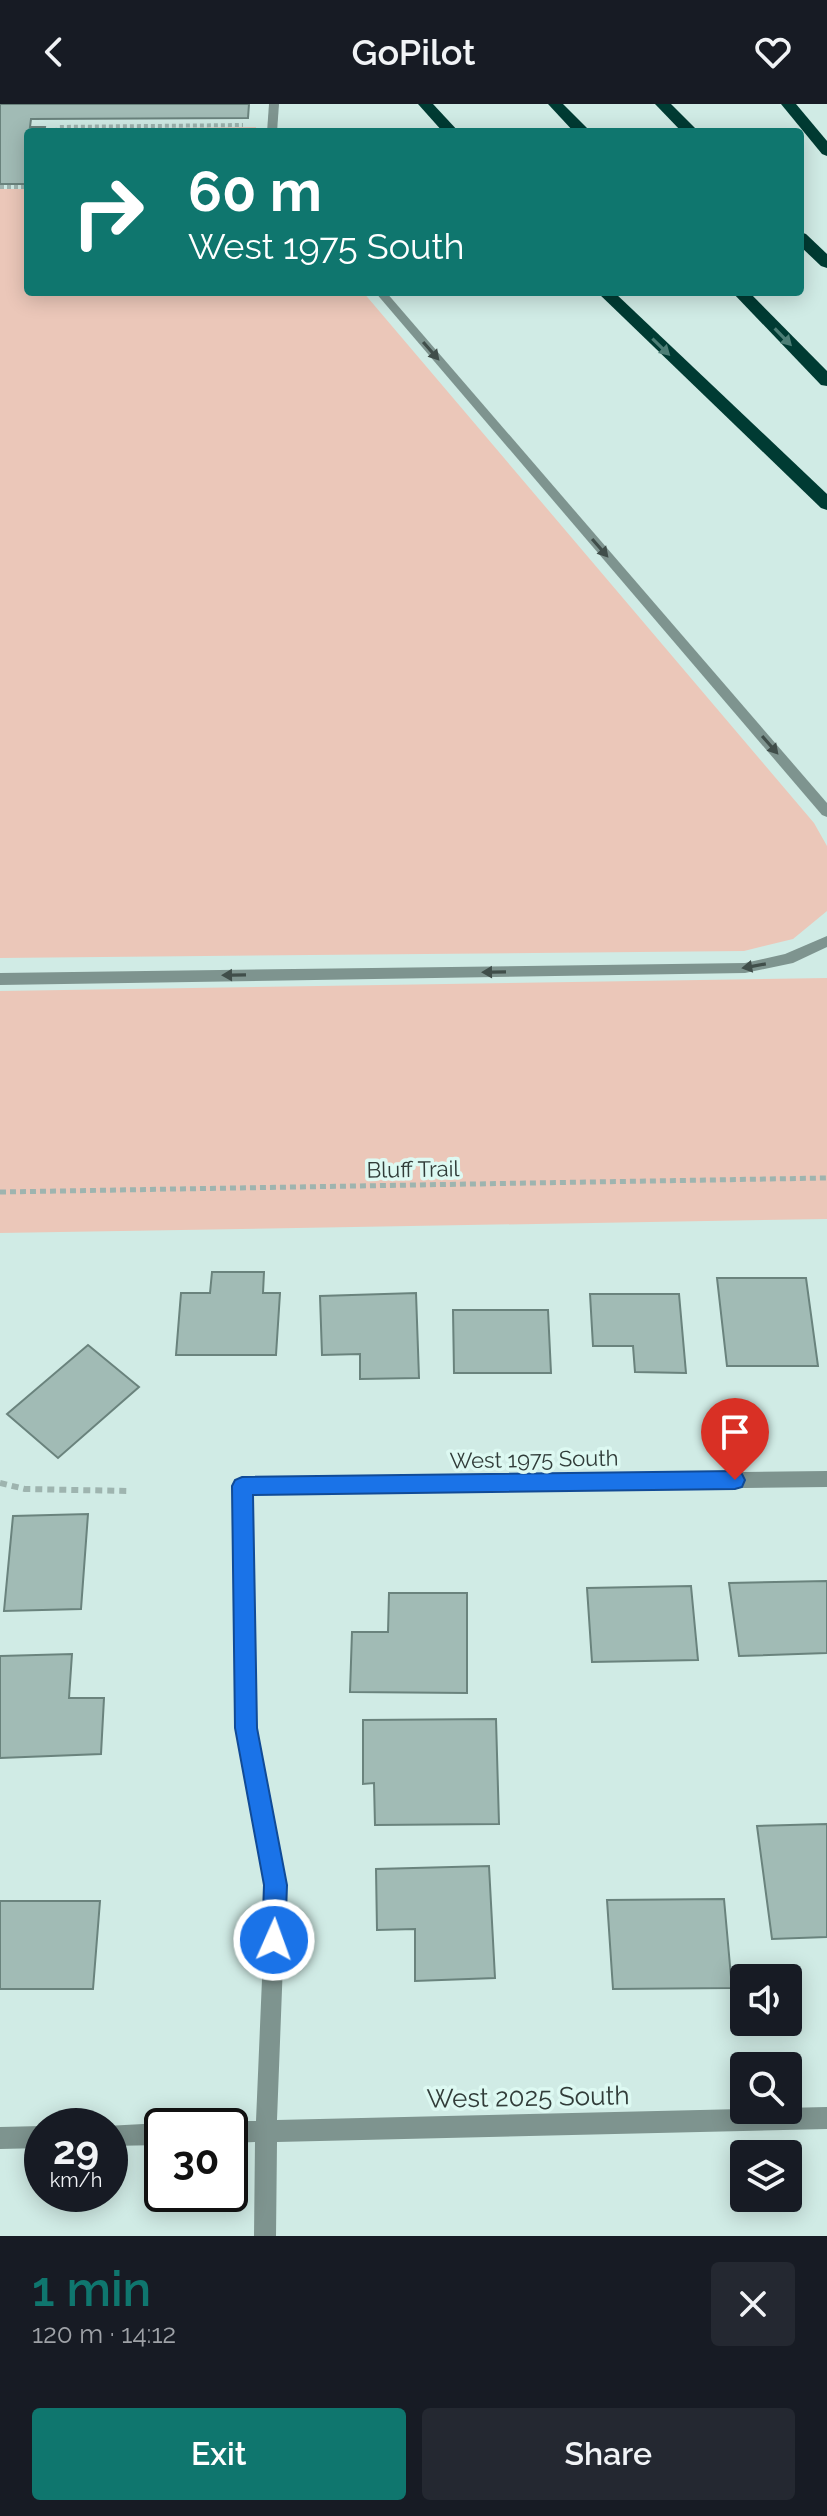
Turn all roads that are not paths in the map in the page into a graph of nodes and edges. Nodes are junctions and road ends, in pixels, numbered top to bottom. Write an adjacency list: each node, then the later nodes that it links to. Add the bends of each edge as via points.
1 (274, 104): 7 (street)
2 (425, 104): 8 (highway)
3 (555, 104): 9 (highway)
4 (662, 104): 10 (highway)
5 (788, 104): 12 (highway)
6 (809, 104): 11 (highway)
7 (272, 128)
8 (447, 128)
9 (579, 128)
10 (687, 128)
11 (827, 135)
12 (827, 151)
13 (804, 241): 14 (highway)
14 (827, 263)
15 (383, 296): 20 (street, one-way to 20)
16 (609, 296): 19 (highway, one-way to 19)
17 (744, 296): 18 (highway, one-way to 18)
18 (827, 381)
19 (827, 504)
20 (827, 812)
21 (827, 941): 22 (street, one-way to 22, via 788,959 745,968)
22 (0, 979)
23 (827, 1479): 25 (street, West 1975 South, via 242,1486 246,1728 276,1885)
24 (827, 2118): 25 (street, West 2025 South)
25 (266, 2131): 26 (street, West 2025 South); 29 (street)
26 (248, 2132)
27 (24, 2137): 28 (street)
28 (0, 2138)
29 (265, 2236)

